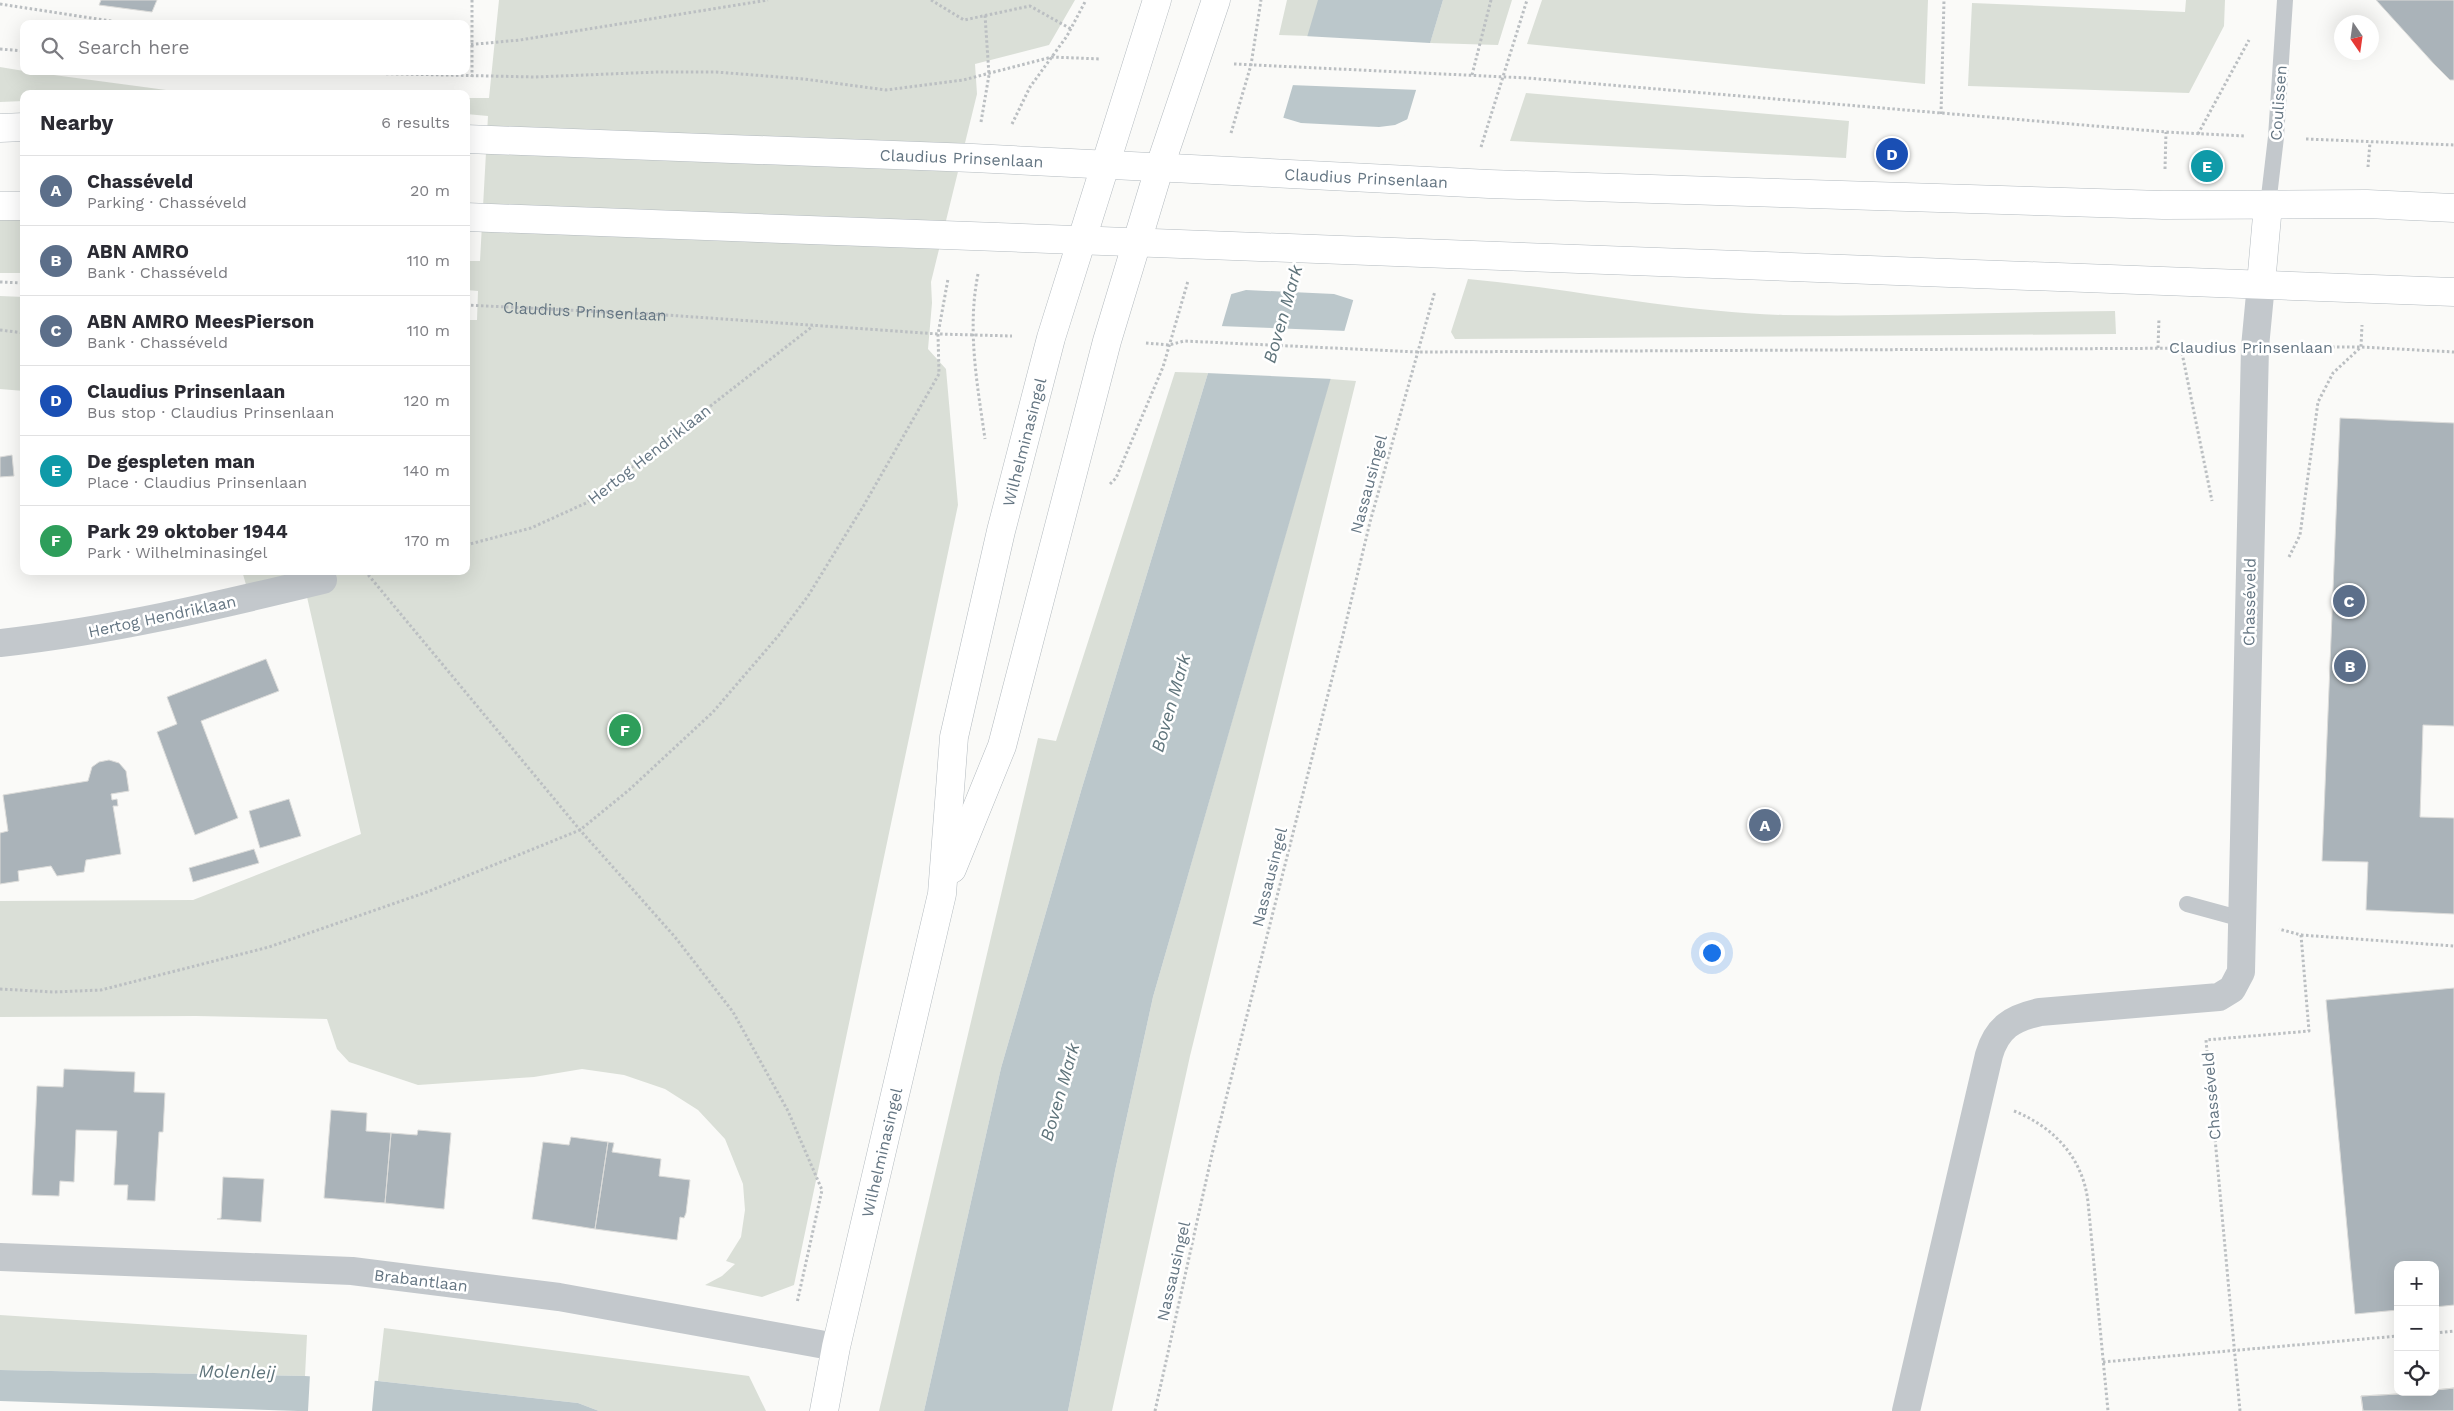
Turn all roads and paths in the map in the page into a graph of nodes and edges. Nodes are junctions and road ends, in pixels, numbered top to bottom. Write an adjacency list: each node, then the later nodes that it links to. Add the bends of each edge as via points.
1 (472, 0): 15 (path)
2 (768, 0): 15 (path)
3 (931, 0): 11 (path, via 964,20)
4 (1086, 0): 13 (path)
5 (1157, 0): 32 (main road, Wilhelminasingel)
6 (1216, 0): 33 (main road, Wilhelminasingel)
7 (1491, 0): 21 (path)
8 (1944, 0): 23 (path)
9 (2285, 0): 28 (lane, Coulissen)
10 (0, 4): 12 (path)
11 (985, 16): 13 (path, via 1030,6); 19 (path)
12 (104, 20)
13 (1071, 28): 19 (path, via 1052,57)
14 (2250, 33): 27 (path)
15 (472, 46): 22 (path)
16 (0, 49): 17 (path)
17 (20, 51)
18 (1271, 66): 21 (path)
19 (989, 74): 22 (path, via 938,85 886,90 716,72); 26 (path)
20 (403, 75): 22 (path)
21 (1472, 75): 23 (path)
22 (472, 77)
23 (1941, 114): 27 (path)
24 (20, 127): 25 (main road)
25 (0, 128)
26 (980, 128)
27 (2198, 134): 28 (path)
28 (2276, 137): 30 (path); 35 (lane, Coulissen)
29 (470, 138): 32 (main road, Claudius Prinsenlaan)
30 (2370, 142): 31 (path); 34 (path)
31 (2454, 145)
32 (1105, 166): 33 (main road, Claudius Prinsenlaan); 40 (main road, Wilhelminasingel)
33 (1159, 169): 35 (main road, Claudius Prinsenlaan, via 1489,184 2163,205); 41 (main road, Wilhelminasingel)
34 (2367, 204): 35 (main road, Claudius Prinsenlaan); 38 (main road, Claudius Prinsenlaan)
35 (2268, 205): 45 (main road)
36 (0, 206): 37 (main road)
37 (20, 206)
38 (2454, 208)
39 (470, 217): 40 (main road)
40 (1082, 241): 41 (main road); 67 (main road, Wilhelminasingel, via 1051,338 1003,522 954,737)
41 (1136, 243): 45 (main road); 67 (main road, Wilhelminasingel, via 1107,341 1002,746)
42 (948, 279): 52 (path)
43 (0, 282): 44 (path)
44 (20, 283)
45 (2261, 284): 46 (main road); 56 (street, Chasséveld)
46 (2364, 288): 47 (main road); 57 (path)
47 (2454, 292)
48 (470, 305): 49 (path, Claudius Prinsenlaan)
49 (813, 326): 52 (path, Claudius Prinsenlaan); 61 (path, Hertog Hendriklaan, via 586,503 531,528)
50 (0, 330): 51 (path)
51 (20, 332)
52 (938, 334): 53 (path, Claudius Prinsenlaan); 66 (path, via 939,374 808,596 713,712 630,790)
53 (973, 335)
54 (1184, 341): 58 (path, Claudius Prinsenlaan)
55 (1169, 344): 60 (path, via 1163,367 1116,478)
56 (2255, 347): 57 (path, Claudius Prinsenlaan); 58 (path, Claudius Prinsenlaan); 69 (street, Chasséveld)
57 (2361, 347): 59 (path, Claudius Prinsenlaan); 62 (path, via 2333,373 2318,402 2300,535)
58 (1418, 352): 83 (path, Nassausingel, via 1370,522 1212,1154)
59 (2454, 352)
60 (1103, 491)
61 (470, 544)
62 (2286, 562)
63 (368, 575): 66 (path)
64 (323, 580): 65 (street, Hertog Hendriklaan, via 159,619)
65 (0, 643)
66 (580, 830): 72 (path, via 427,892 269,947 101,990); 78 (path, via 675,937 733,1012 788,1112 822,1190)
67 (942, 894): 79 (main road, Wilhelminasingel)
68 (2187, 904): 69 (lane)
69 (2242, 920): 70 (path); 73 (street, Chasséveld, via 2240,972 2235,985 2225,994 2211,999 2051,1010 2019,1017 2003,1027 1992,1043)
70 (2301, 935): 71 (path); 80 (path, Chasséveld, via 2309,1031 2206,1040)
71 (2454, 946)
72 (0, 989)
73 (1979, 1096): 81 (path, via 2029,1118 2049,1131 2071,1153 2081,1170 2088,1202); 84 (street, Chasséveld)
74 (0, 1257): 78 (street, Brabantlaan, via 352,1271 559,1297)
75 (2454, 1331): 76 (path)
76 (2439, 1333)
77 (2394, 1336): 80 (path)
78 (789, 1338): 79 (street, Brabantlaan)
79 (836, 1347): 82 (main road, Wilhelminasingel)
80 (2234, 1351): 81 (path); 86 (path, Chasséveld)
81 (2103, 1362): 85 (path)
82 (824, 1411)
83 (1155, 1411)
84 (1906, 1411)
85 (2108, 1411)
86 (2240, 1411)

